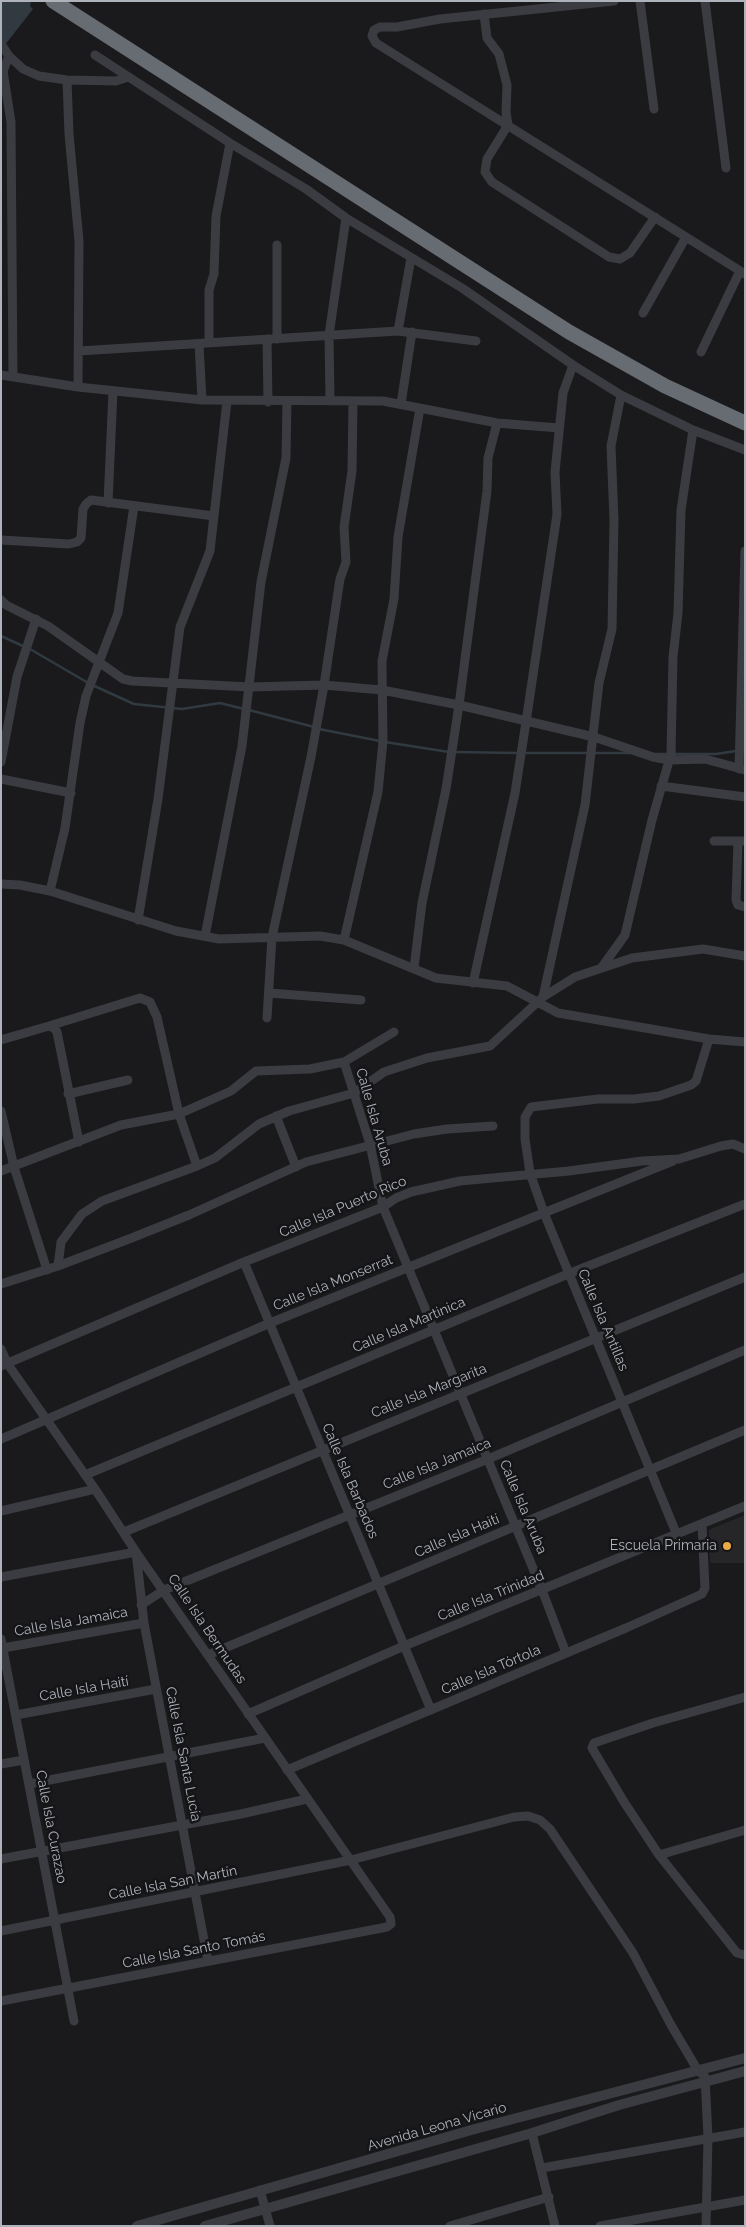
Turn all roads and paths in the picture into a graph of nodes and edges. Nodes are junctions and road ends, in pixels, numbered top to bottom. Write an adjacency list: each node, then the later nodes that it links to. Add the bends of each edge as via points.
1 (53, 1): 47 (highway, via 569,332 665,386)
2 (614, 1): 5 (street)
3 (640, 1): 11 (street)
4 (705, 1): 14 (street)
5 (484, 14): 12 (street, via 487,38 499,54 507,85); 12 (street, via 380,27 372,36 376,43)
6 (1, 44): 8 (street)
7 (95, 55): 9 (street)
8 (9, 56): 10 (street, via 23,69 39,76); 34 (street, via 4,71 11,122)
9 (128, 77): 10 (street, via 116,81); 13 (street)
10 (67, 80): 30 (street, via 79,241)
11 (654, 109)
12 (508, 125): 16 (street); 16 (street, via 487,159 485,172 492,182 609,257 620,259 630,253)
13 (230, 143): 15 (street, via 306,189); 28 (street, via 216,216 214,274 209,290)
14 (726, 168)
15 (346, 218): 19 (street); 24 (street)
16 (655, 218): 17 (street)
17 (686, 237): 20 (street); 21 (street)
18 (277, 245): 25 (street)
19 (411, 258): 22 (street); 32 (street, via 462,288)
20 (742, 272): 31 (street)
21 (643, 313)
22 (398, 331): 23 (street); 24 (street)
23 (412, 332): 27 (street); 44 (street)
24 (329, 335): 25 (street); 40 (street)
25 (277, 338): 26 (street)
26 (267, 339): 28 (street); 42 (street)
27 (476, 340)
28 (209, 343): 29 (street)
29 (200, 344): 30 (street); 38 (street)
30 (79, 351): 35 (street)
31 (701, 352)
32 (572, 365): 37 (street); 48 (street, via 563,393)
33 (1, 375): 34 (street)
34 (13, 377): 35 (street)
35 (78, 387): 36 (street)
36 (113, 391): 38 (street); 51 (street)
37 (622, 395): 49 (street); 65 (street, via 611,446 614,520 612,629 599,683)
38 (202, 400): 39 (street)
39 (227, 400): 42 (street); 53 (street)
40 (330, 401): 41 (street); 43 (street)
41 (353, 401): 44 (street); 60 (street, via 352,471 344,528 346,562 340,579)
42 (268, 402): 43 (street)
43 (288, 402): 61 (street, via 286,458 261,582)
44 (401, 404): 45 (street)
45 (420, 408): 46 (street); 62 (street, via 398,537 394,599 382,662)
46 (497, 423): 48 (street); 63 (street, via 488,458 487,491)
47 (745, 423)
48 (559, 428): 64 (street, via 555,472 557,514)
49 (693, 430): 50 (street); 66 (street, via 681,510)
50 (745, 450)
51 (108, 503): 52 (street); 54 (street, via 91,500 86,504 81,538 77,542)
52 (134, 506): 53 (street); 58 (street, via 118,613)
53 (214, 516): 59 (street, via 210,551 180,627)
54 (1, 540)
55 (745, 551): 68 (street)
56 (1, 600): 57 (street)
57 (36, 619): 58 (street); 67 (street, via 17,677)
58 (98, 662): 59 (street, via 124,679); 71 (street, via 80,723)
59 (173, 684): 61 (street); 78 (street)
60 (324, 685): 61 (street); 62 (street); 80 (street)
61 (250, 687): 79 (street, via 242,746)
62 (382, 690): 63 (street); 81 (street, via 383,741 378,792)
63 (459, 705): 64 (street); 84 (street, via 446,789 422,904)
64 (526, 722): 65 (street); 85 (street, via 515,793)
65 (594, 737): 66 (street); 87 (street, via 585,806)
66 (669, 760): 68 (street, via 705,759); 70 (street)
67 (1, 762)
68 (742, 770)
69 (1, 779): 71 (street)
70 (661, 786): 72 (street); 83 (street, via 625,935)
71 (71, 794): 76 (street, via 62,848)
72 (745, 797)
73 (714, 841): 74 (street)
74 (741, 841): 77 (street, via 736,900)
75 (1, 884): 76 (street)
76 (50, 891): 78 (street)
77 (745, 907)
78 (138, 920): 79 (street)
79 (205, 936): 80 (street, via 219,939)
80 (272, 937): 81 (street, via 320,936); 86 (street)
81 (344, 940): 84 (street)
82 (745, 956): 83 (street, via 703,949 632,958)
83 (602, 967): 87 (street, via 575,978)
84 (414, 968): 85 (street, via 442,979)
85 (473, 983): 87 (street, via 507,986)
86 (269, 993): 88 (street); 89 (street)
87 (541, 999): 92 (street, via 558,1013); 97 (street, via 490,1046 427,1058 384,1072)
88 (361, 1000)
89 (267, 1018)
90 (49, 1026): 93 (street); 98 (street, via 56,1032); 100 (street, via 140,998 150,1002 157,1017)
91 (394, 1032): 95 (street)
92 (710, 1039): 94 (street); 111 (street, Calle Isla Antillas, via 696,1081 691,1085 659,1096 531,1107 525,1117)
93 (1, 1040)
94 (745, 1042)
95 (344, 1062): 97 (street, Calle Isla Aruba); 100 (street, via 310,1069 256,1071 230,1091)
96 (128, 1080): 98 (street)
97 (354, 1093): 101 (street); 104 (street, Calle Isla Aruba)
98 (68, 1094): 103 (street)
99 (1, 1111): 109 (street)
100 (179, 1114): 103 (street, via 122,1125); 107 (street)
101 (276, 1116): 107 (street, via 254,1127 215,1158); 108 (street)
102 (493, 1126): 104 (street, via 447,1129)
103 (79, 1142): 109 (street)
104 (370, 1144): 108 (street); 113 (street, Calle Isla Aruba)
105 (745, 1149): 106 (street, Calle Isla Puerto Rico, via 733,1144)
106 (679, 1159): 111 (street, Calle Isla Puerto Rico); 114 (street, Calle Isla Monserrat)
107 (197, 1166): 116 (street, via 102,1201 82,1214 61,1242)
108 (296, 1166): 116 (street, via 189,1215)
109 (14, 1167): 110 (street); 118 (street)
110 (1, 1171)
111 (530, 1173): 113 (street, Calle Isla Puerto Rico, via 410,1192); 114 (street, Calle Isla Antillas)
112 (745, 1204): 119 (street, Calle Isla Martinica)
113 (383, 1207): 115 (street, Calle Isla Puerto Rico); 117 (street, Calle Isla Aruba)
114 (544, 1213): 117 (street, Calle Isla Monserrat); 119 (street, Calle Isla Antillas)
115 (244, 1262): 122 (street, Calle Isla Barbados); 127 (street, Calle Isla Puerto Rico)
116 (58, 1266): 118 (street)
117 (408, 1267): 122 (street, Calle Isla Monserrat); 123 (street, Calle Isla Aruba)
118 (47, 1270): 121 (street)
119 (568, 1274): 123 (street, Calle Isla Martinica); 124 (street, Calle Isla Antillas)
120 (745, 1277): 124 (street, Calle Isla Margarita)
121 (1, 1284)
122 (270, 1323): 128 (street, Calle Isla Barbados); 131 (street, Calle Isla Monserrat)
123 (434, 1330): 128 (street, Calle Isla Martinica); 129 (street, Calle Isla Aruba)
124 (595, 1339): 129 (street, Calle Isla Margarita); 130 (street, Calle Isla Antillas)
125 (1, 1349): 127 (street, Calle Isla Bermudas)
126 (745, 1350): 130 (street, Calle Isla Jamaica)
127 (4, 1365): 131 (street, Calle Isla Bermudas)
128 (296, 1387): 134 (street, Calle Isla Barbados); 137 (street, Calle Isla Martinica)
129 (460, 1393): 134 (street, Calle Isla Margarita); 135 (street, Calle Isla Aruba)
130 (623, 1401): 135 (street, Calle Isla Jamaica); 136 (street, Calle Isla Antillas)
131 (48, 1419): 133 (street, Calle Isla Monserrat); 137 (street, Calle Isla Bermudas)
132 (745, 1430): 136 (street, Calle Isla Haití)
133 (1, 1439)
134 (322, 1450): 141 (street, Calle Isla Barbados); 144 (street, Calle Isla Margarita)
135 (488, 1459): 141 (street, Calle Isla Jamaica); 143 (street, Calle Isla Aruba)
136 (652, 1469): 143 (street, Calle Isla Haití); 145 (street, Calle Isla Antillas)
137 (85, 1474): 138 (street, Calle Isla Bermudas)
138 (95, 1489): 140 (street); 144 (street, Calle Isla Bermudas)
139 (745, 1506): 142 (street, Calle Isla Trinidad)
140 (1, 1511)
141 (349, 1514): 148 (street, Calle Isla Barbados); 149 (street, Calle Isla Jamaica)
142 (702, 1525): 145 (street, Calle Isla Trinidad); 155 (street, Calle Isla Tórtola, via 704,1592)
143 (516, 1526): 148 (street, Calle Isla Haití); 150 (street, Calle Isla Aruba)
144 (124, 1532): 146 (street, Calle Isla Bermudas)
145 (677, 1535): 150 (street, Calle Isla Trinidad)
146 (136, 1552): 147 (street); 149 (street, Calle Isla Bermudas); 151 (street, Calle Isla Santa Lucía)
147 (1, 1577)
148 (378, 1584): 154 (street, Calle Isla Barbados); 156 (street, Calle Isla Haití)
149 (164, 1590): 151 (street, Calle Isla Jamaica); 156 (street, Calle Isla Bermudas)
150 (542, 1590): 154 (street, Calle Isla Trinidad); 155 (street, Calle Isla Aruba)
151 (141, 1605): 152 (street, Calle Isla Santa Lucía)
152 (144, 1622): 153 (street, Calle Isla Jamaica); 157 (street, Calle Isla Santa Lucía)
153 (2, 1643): 158 (street, Calle Isla Curazao)
154 (404, 1646): 161 (street, Calle Isla Barbados); 162 (street, Calle Isla Trinidad)
155 (566, 1653): 161 (street, Calle Isla Tórtola)
156 (208, 1655): 162 (street, Calle Isla Bermudas)
157 (156, 1689): 163 (street, Calle Isla Haití); 165 (street, Calle Isla Santa Lucía)
158 (11, 1692): 159 (street); 163 (street, Calle Isla Curazao)
159 (1, 1694)
160 (745, 1698): 174 (street, via 653,1722 594,1743 592,1748)
161 (431, 1710): 168 (street, Calle Isla Tórtola)
162 (248, 1714): 164 (street, Calle Isla Bermudas)
163 (16, 1715): 166 (street, Calle Isla Curazao)
164 (265, 1738): 165 (street); 168 (street, Calle Isla Bermudas)
165 (170, 1758): 169 (street); 171 (street, Calle Isla Santa Lucía)
166 (24, 1760): 167 (street); 169 (street, Calle Isla Curazao)
167 (1, 1764)
168 (288, 1770): 170 (street, Calle Isla Bermudas)
169 (29, 1784): 173 (street, Calle Isla Curazao)
170 (307, 1799): 171 (street); 176 (street, Calle Isla Bermudas)
171 (182, 1824): 173 (street); 177 (street, Calle Isla Santa Lucía)
172 (745, 1830): 174 (street)
173 (42, 1851): 175 (street); 178 (street, Calle Isla Curazao)
174 (659, 1855): 181 (street, via 737,1953)
175 (1, 1859)
176 (351, 1860): 177 (street, Calle Isla San Martín); 179 (street, Calle Isla Bermudas, via 390,1916); 187 (street, Calle Isla San Martín, via 514,1817 528,1816 540,1820 550,1829 633,1953)
177 (195, 1893): 178 (street, Calle Isla San Martín); 182 (street, Calle Isla Santa Lucía)
178 (55, 1921): 180 (street, Calle Isla San Martín); 183 (street, Calle Isla Curazao)
179 (391, 1924): 182 (street, Calle Isla Santo Tomás)
180 (1, 1931)
181 (745, 1955)
182 (208, 1961): 183 (street, Calle Isla Santo Tomás)
183 (68, 1988): 184 (street, Calle Isla Santo Tomás); 185 (street, Calle Isla Curazao)
184 (1, 2001)
185 (74, 2021)
186 (745, 2058): 187 (street, Avenida Leona Vicario)
187 (697, 2069): 189 (street, Calle Isla San Martín); 194 (street, Avenida Leona Vicario)
188 (745, 2070): 189 (street)
189 (706, 2081): 191 (street); 192 (street)
190 (745, 2132): 192 (street)
191 (532, 2133): 193 (street); 198 (street)
192 (708, 2137): 193 (street); 197 (street)
193 (542, 2168): 195 (street)
194 (260, 2190): 198 (street); 199 (street, Avenida Leona Vicario)
195 (549, 2197): 202 (street); 203 (street)
196 (745, 2200): 197 (street)
197 (707, 2207): 204 (street); 205 (street)
198 (265, 2208): 200 (street); 201 (street)
199 (137, 2226)
200 (205, 2226)
201 (270, 2226)
202 (450, 2226)
203 (555, 2226)
204 (600, 2226)
205 (706, 2226)

